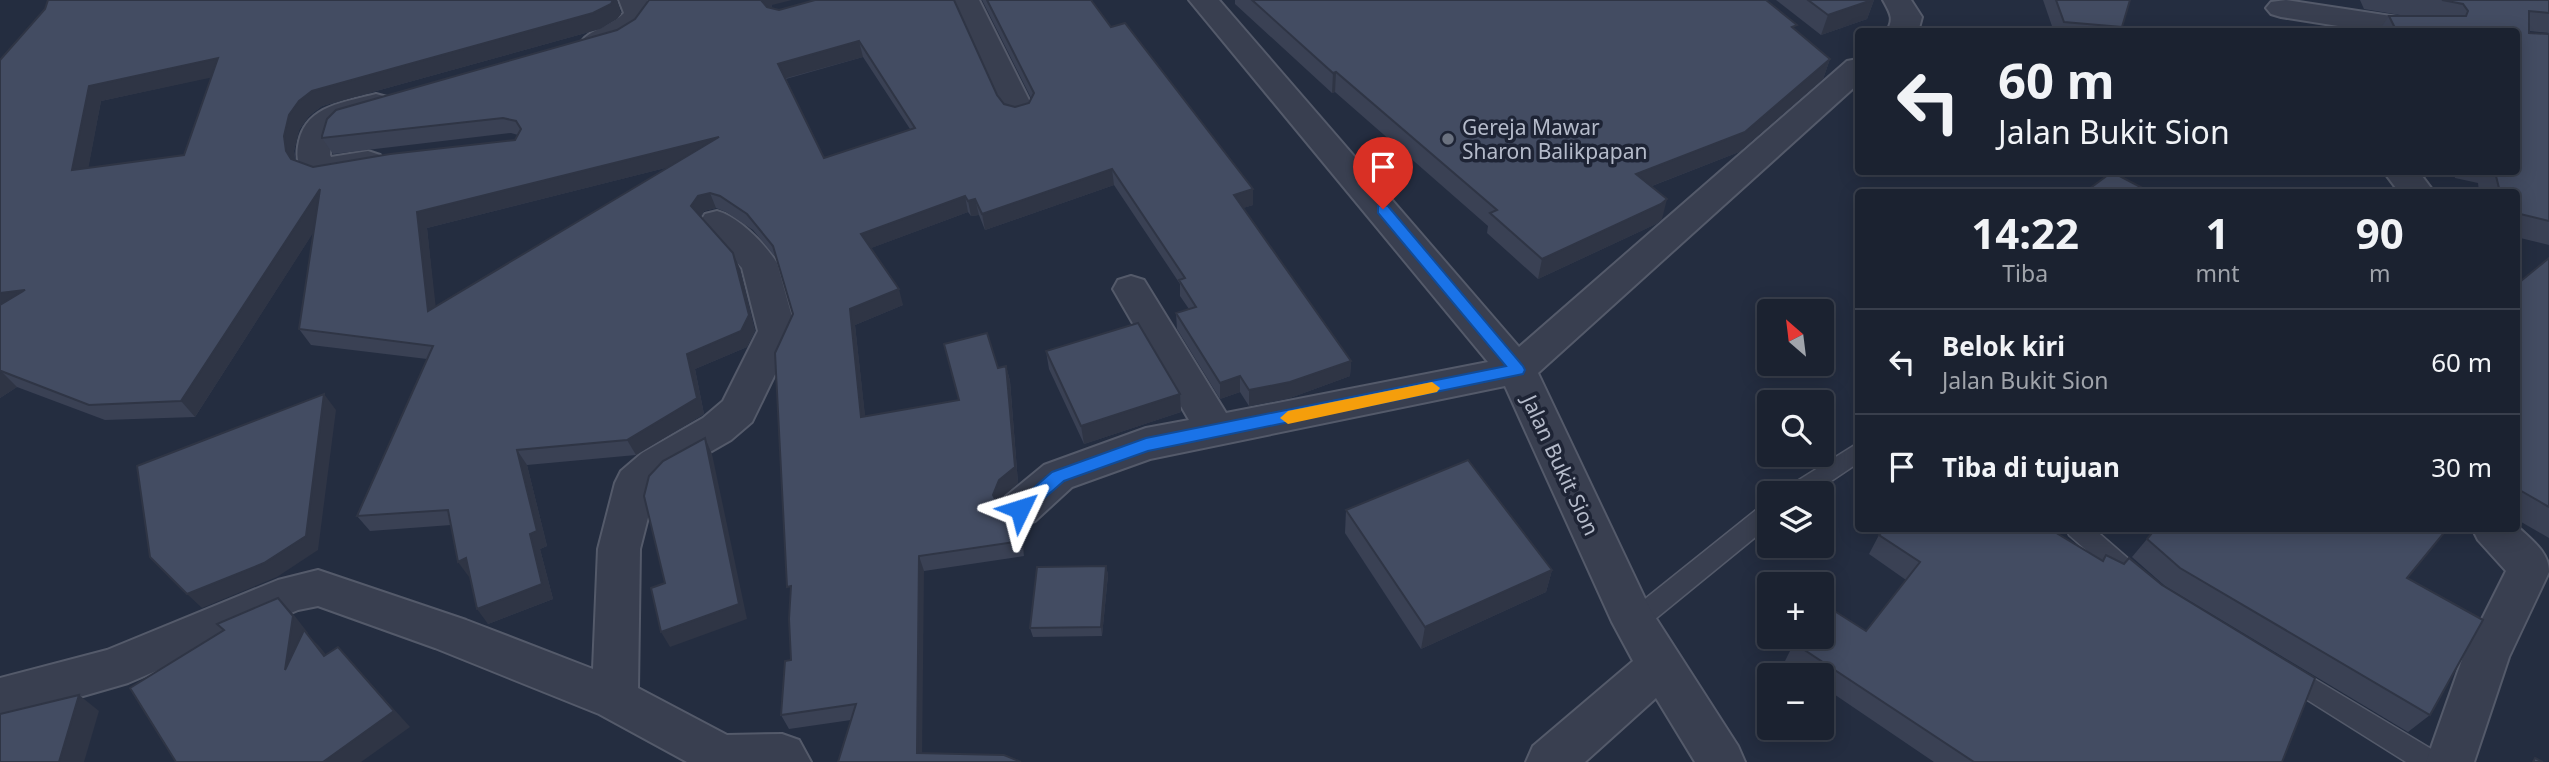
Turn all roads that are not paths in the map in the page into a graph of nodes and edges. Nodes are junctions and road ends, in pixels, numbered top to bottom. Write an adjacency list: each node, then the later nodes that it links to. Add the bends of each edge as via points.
1 (633, 0): 8 (street, via 639,14 629,27)
2 (965, 0): 11 (street)
3 (1204, 0): 17 (street, Jalan Bukit Sion)
4 (1897, 0): 6 (street, via 1908,17)
5 (2284, 13): 7 (street)
6 (1906, 28)
7 (2405, 28)
8 (572, 49)
9 (1846, 67): 17 (street)
10 (400, 97): 12 (street, via 321,123 313,158 323,169)
11 (1018, 110)
12 (399, 157)
13 (2403, 175): 14 (street)
14 (2415, 189)
15 (717, 222): 31 (street, via 759,263 777,331 738,411 717,429 656,464 636,483 619,550)
16 (1131, 289): 18 (street)
17 (1517, 370): 18 (street); 27 (street, Jalan Bukit Sion)
18 (1216, 431): 21 (street, via 1146,444 1058,476)
19 (1855, 454): 20 (lane)
20 (1814, 481)
21 (1020, 509)
22 (1757, 523): 27 (lane)
23 (2082, 532): 26 (lane)
24 (2498, 532): 25 (street)
25 (2538, 568): 36 (street, via 2530,567 2486,657)
26 (2145, 586)
27 (1634, 622): 29 (street, Jalan Bukit Sion)
28 (2266, 660): 35 (lane)
29 (1661, 666): 33 (street); 34 (street, Jalan Bukit Sion)
30 (0, 699): 31 (street, via 112,669 293,593 318,588)
31 (615, 699): 32 (street, via 723,757 782,756)
32 (787, 762)
33 (1550, 762)
34 (1721, 762)
35 (2429, 762)
36 (2450, 762)

